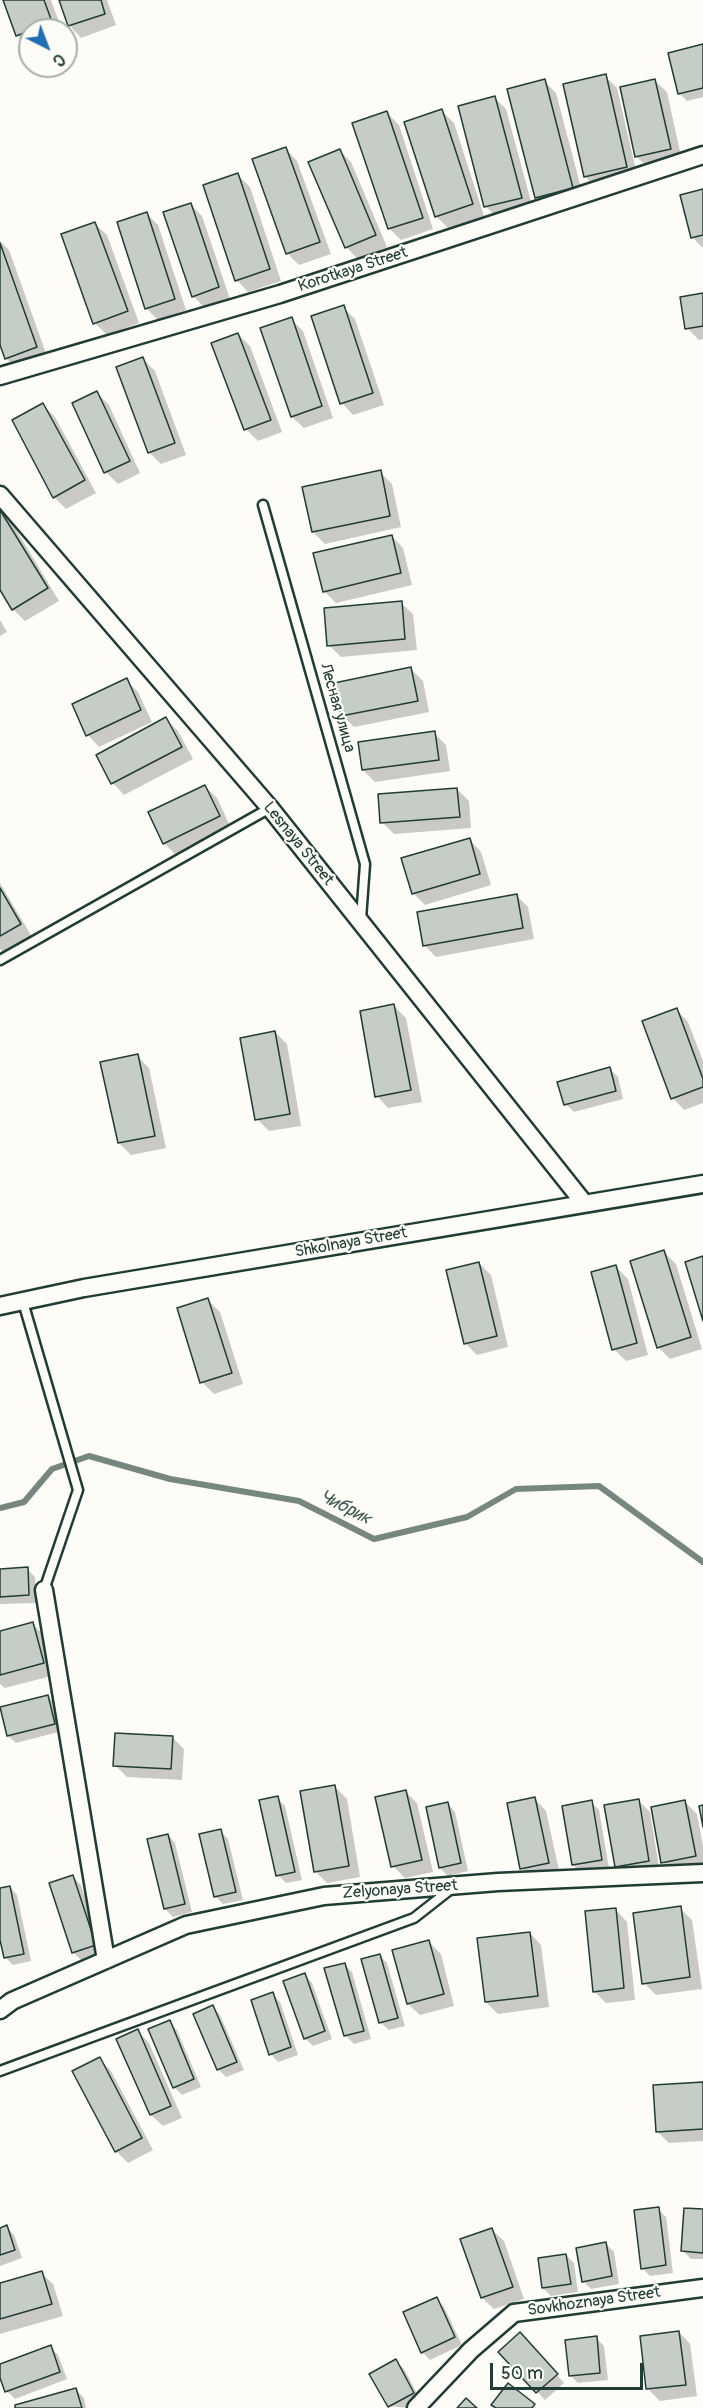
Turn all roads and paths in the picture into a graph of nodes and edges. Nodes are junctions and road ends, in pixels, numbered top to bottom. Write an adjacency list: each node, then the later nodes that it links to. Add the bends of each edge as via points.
1 (703, 155): 2 (street, Korotkaya Street, via 280,294)
2 (0, 376)
3 (0, 495): 5 (street, Lesnaya Street)
4 (263, 505): 6 (lane, Лесная улица, via 365,864)
5 (270, 808): 6 (street, Lesnaya Street); 7 (lane)
6 (360, 922): 9 (street, Lesnaya Street)
7 (0, 960)
8 (703, 1184): 9 (street, Shkolnaya Street)
9 (584, 1203): 10 (street, Shkolnaya Street, via 84,1288)
10 (22, 1302): 11 (street, Shkolnaya Street); 12 (lane, via 78,1490)
11 (0, 1306)
12 (44, 1590): 15 (street)
13 (703, 1873): 14 (street, Zelyonaya Street)
14 (456, 1885): 15 (street, Zelyonaya Street, via 324,1896 186,1925); 17 (lane, via 414,1918)
15 (106, 1960): 16 (street, Zelyonaya Street, via 12,2001)
16 (0, 2010)
17 (0, 2071)
18 (703, 2288): 19 (street, Sovkhoznaya Street, via 514,2313)
19 (434, 2389): 20 (street, Sovkhoznaya Street); 21 (lane)
20 (416, 2408)
21 (426, 2408)

